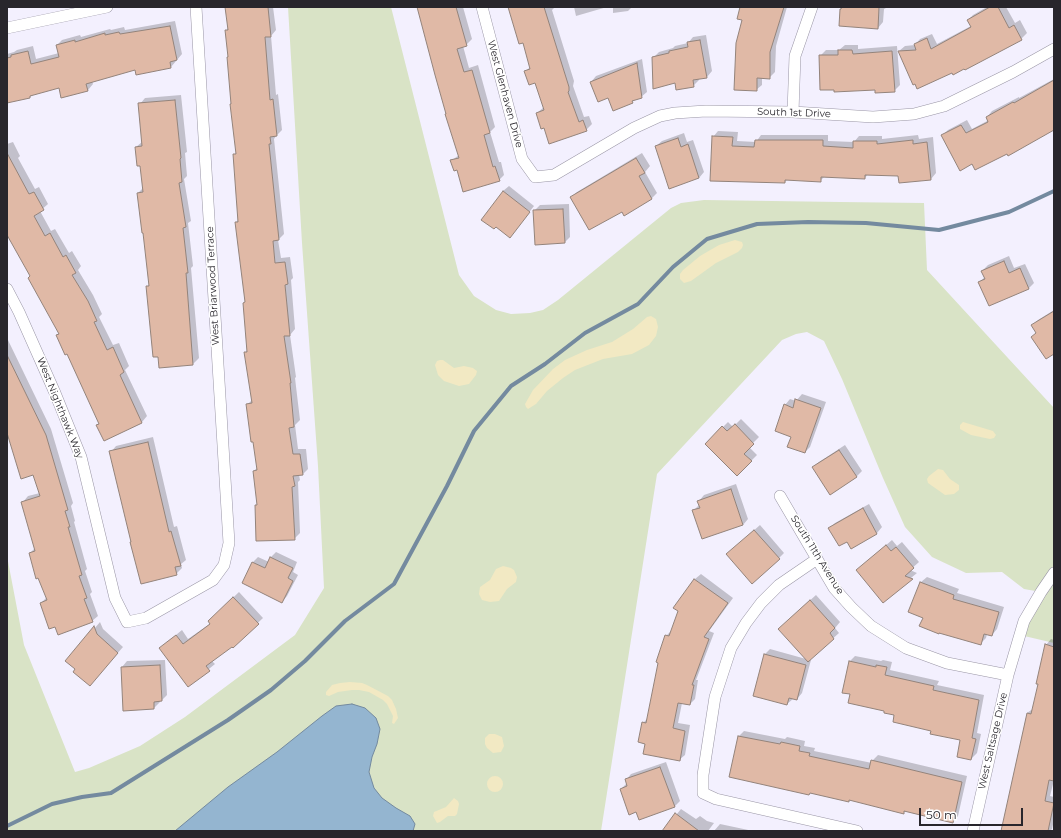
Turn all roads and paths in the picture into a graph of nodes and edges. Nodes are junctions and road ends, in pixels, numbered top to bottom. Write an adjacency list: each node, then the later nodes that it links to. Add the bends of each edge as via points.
1 (107, 7): 5 (street)
2 (196, 7): 13 (street, West Briarwood Terrace, via 229,543 224,565 213,580 146,618)
3 (482, 7): 8 (street, West Glenhaven Drive, via 522,159)
4 (812, 7): 7 (street, via 794,56)
5 (7, 28)
6 (1054, 49): 7 (street, South 1st Drive, via 944,106 914,114 872,117)
7 (794, 112): 8 (street, South 1st Drive, via 706,111 660,116 634,128 554,175)
8 (535, 177)
9 (7, 289): 13 (street, West Nighthawk Way, via 55,393 81,457 115,598)
10 (780, 496): 11 (street, South 11th Avenue)
11 (817, 559): 14 (street, South 11th Avenue, via 834,588 851,607 870,626 897,643 947,663); 15 (street, via 779,585 761,603 731,648 715,697 703,775 703,792 716,799)
12 (1054, 573): 14 (street, West Saltsage Drive, via 1024,621)
13 (127, 622)
14 (1008, 675): 16 (street, West Saltsage Drive)
15 (857, 831)
16 (973, 831)

